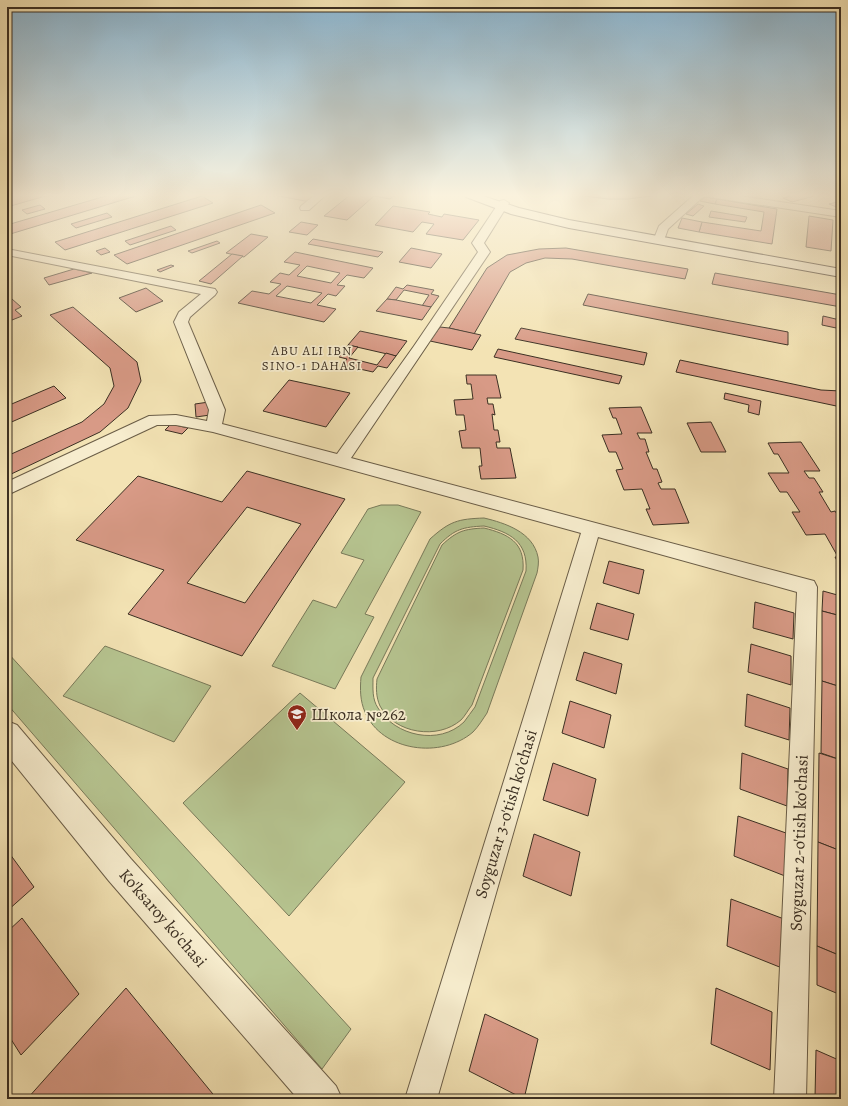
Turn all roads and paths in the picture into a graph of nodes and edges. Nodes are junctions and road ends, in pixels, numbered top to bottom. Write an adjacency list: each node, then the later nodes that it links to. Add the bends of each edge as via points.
1 (480, 247): 8 (street, via 484,252)
2 (701, 247): 6 (main road)
3 (708, 247): 5 (main road)
4 (7, 252): 7 (street, via 211,292 184,315 181,322 217,410)
5 (841, 268)
6 (841, 273)
7 (214, 427): 8 (street); 9 (street, via 176,420 155,420)
8 (340, 461): 10 (street)
9 (7, 489)
10 (591, 529): 13 (street, Soyguzar 3-o'tish ko'chasi); 14 (street, Soyguzar 2-o'tish ko'chasi, via 807,587)
11 (7, 734): 12 (main road, Ko'ksaroy ko'chasi, via 102,850)
12 (323, 1099)
13 (421, 1099)
14 (790, 1099)

